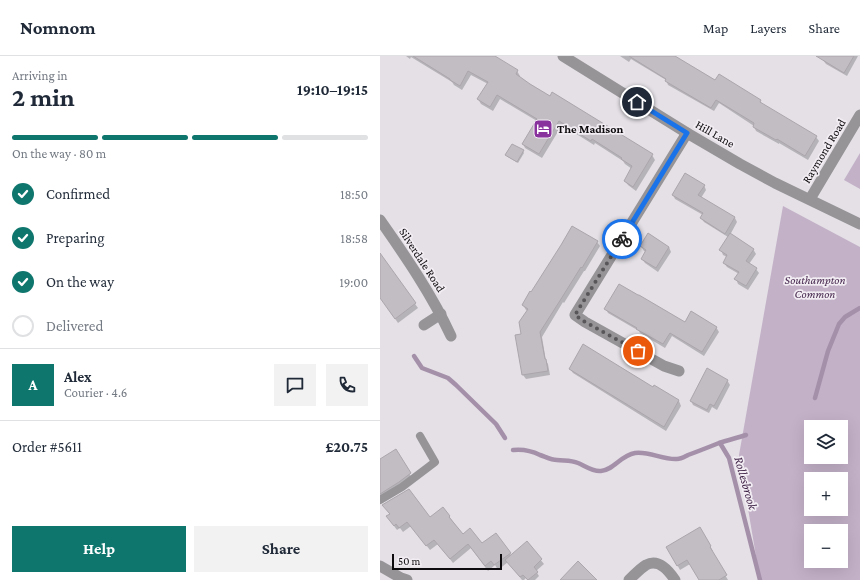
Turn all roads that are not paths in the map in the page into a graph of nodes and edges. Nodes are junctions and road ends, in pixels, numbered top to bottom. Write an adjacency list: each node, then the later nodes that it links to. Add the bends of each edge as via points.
1 (563, 56): 3 (street, Hill Lane)
2 (860, 116): 4 (street, Raymond Road)
3 (687, 133): 4 (street, Hill Lane, via 775,183); 10 (street, via 575,315 664,366)
4 (810, 199): 6 (street, Hill Lane)
5 (380, 220): 7 (street, Silverdale Road)
6 (860, 224)
7 (441, 314): 8 (street); 9 (street, Silverdale Road)
8 (424, 325)
9 (451, 336)
10 (679, 371)
11 (420, 436): 12 (lane, via 434,462 402,487)
12 (380, 500)
13 (380, 566): 14 (street)
14 (407, 580)
15 (629, 580): 16 (street, via 646,564 654,563 665,567)
16 (675, 580)

